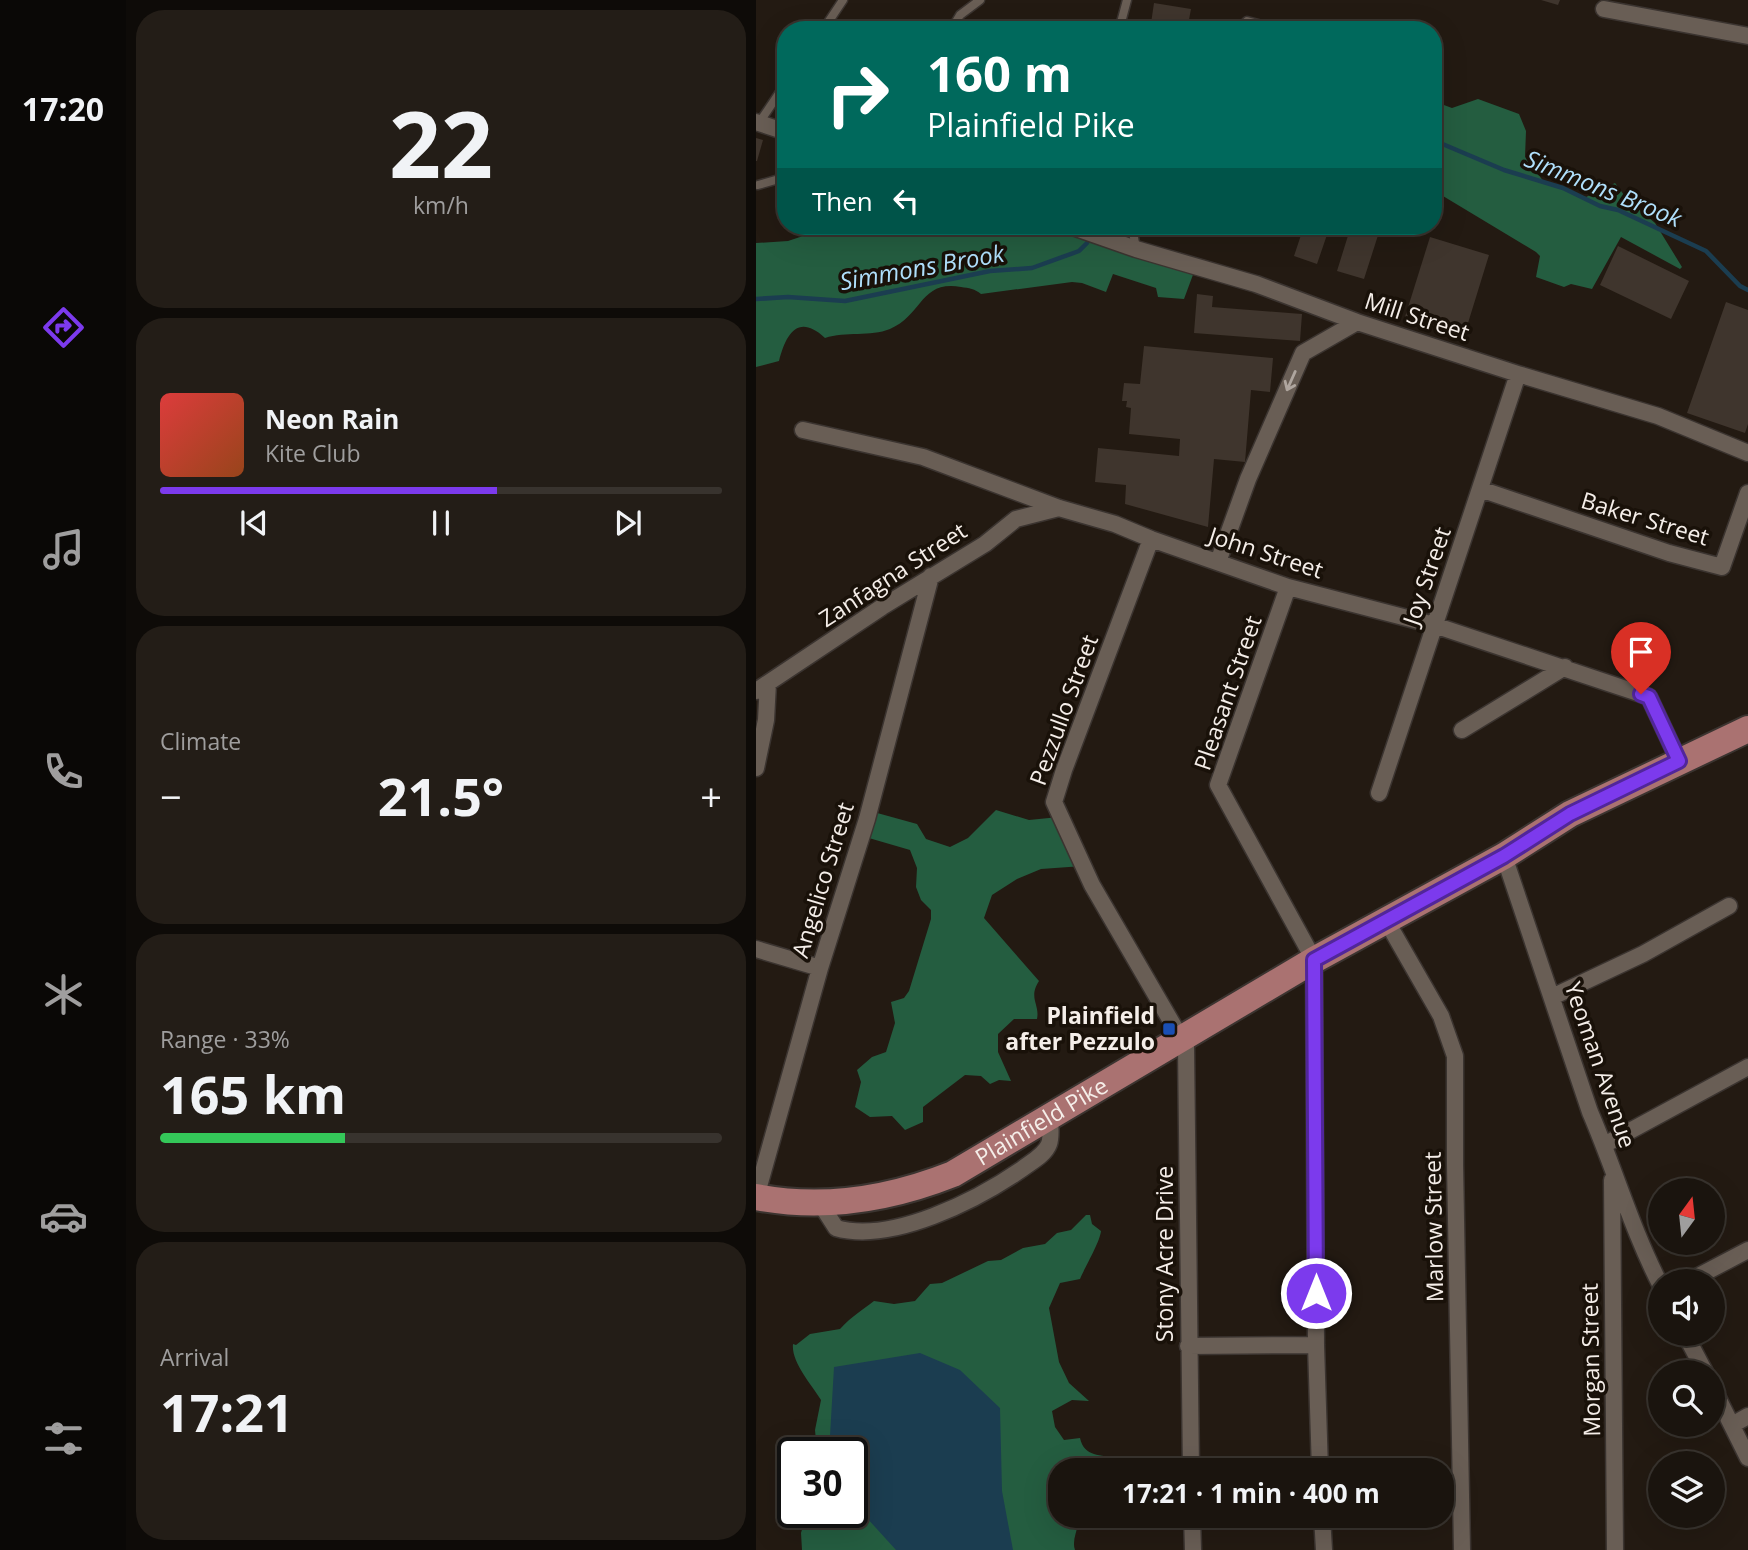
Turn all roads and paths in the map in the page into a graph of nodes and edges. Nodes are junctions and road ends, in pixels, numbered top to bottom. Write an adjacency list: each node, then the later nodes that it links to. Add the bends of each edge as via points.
1 (844, 0): 5 (lane)
2 (980, 0): 6 (lane)
3 (1127, 0): 7 (lane)
4 (1604, 9): 8 (street)
5 (829, 21)
6 (956, 21)
7 (1121, 21)
8 (1748, 36)
9 (777, 96): 10 (lane)
10 (758, 123): 11 (street)
11 (777, 129)
12 (777, 180): 13 (lane)
13 (758, 185)
14 (1096, 235): 16 (street, Mill Street)
15 (1134, 235): 16 (lane)
16 (1136, 249): 17 (street, Mill Street, via 1256,284)
17 (1357, 322): 18 (street, Mill Street); 25 (street, one-way to 25, via 1303,353 1248,478)
18 (1518, 374): 20 (street, Mill Street, via 1658,416); 21 (street, Joy Street)
19 (803, 430): 23 (street, John Street, via 923,457)
20 (1748, 453)
21 (1480, 489): 22 (street, Baker Street, via 1722,567); 28 (street, Joy Street)
22 (1748, 493)
23 (1059, 508): 24 (street, John Street); 26 (street, Zanfagna Street, via 1016,519)
24 (1152, 539): 25 (street, John Street); 43 (street, Pezzullo Street, via 1054,802 1092,884)
25 (1218, 562): 27 (street, John Street)
26 (931, 576): 30 (street, Zanfagna Street); 41 (street, Angelico Street, via 867,819)
27 (1288, 587): 28 (street, John Street); 40 (street, Pleasant Street, via 1218,785)
28 (1434, 625): 29 (street, John Street); 35 (street, Joy Street)
29 (1565, 667): 32 (street); 33 (street, John Street, via 1649,697)
30 (762, 687): 34 (street, via 766,720)
31 (1748, 729): 33 (main road, Plainfield Pike)
32 (1462, 730)
33 (1679, 761): 36 (main road, Plainfield Pike, via 1570,814)
34 (756, 768)
35 (1379, 793)
36 (1504, 856): 38 (main road, Plainfield Pike); 42 (street, Yeoman Avenue)
37 (1729, 906): 42 (street)
38 (1386, 920): 40 (main road, Plainfield Pike); 63 (street, Marlow Street, via 1441,1016 1455,1056)
39 (756, 949): 41 (street)
40 (1314, 960): 43 (main road, Plainfield Pike); 51 (street)
41 (820, 968): 47 (street, Angelico Street)
42 (1552, 997): 45 (street, Yeoman Avenue)
43 (1181, 1039): 47 (main road, Plainfield Pike, via 953,1174 922,1186 820,1203); 52 (street, Stony Acre Drive, via 1186,1048)
44 (1748, 1067): 45 (street)
45 (1604, 1145): 46 (street, Yeoman Avenue)
46 (1612, 1170): 49 (street, Yeoman Avenue); 64 (street, Morgan Street)
47 (756, 1197)
48 (1748, 1250): 50 (street)
49 (1654, 1269)
50 (1712, 1269)
51 (1316, 1345): 52 (street); 57 (street)
52 (1188, 1346): 56 (street, Stony Acre Drive)
53 (1725, 1411): 55 (street)
54 (1748, 1416): 55 (street)
55 (1732, 1425): 58 (street)
56 (1191, 1458)
57 (1320, 1458)
58 (1748, 1458)
59 (1192, 1528): 61 (street)
60 (1323, 1528): 62 (street)
61 (1192, 1550)
62 (1324, 1550)
63 (1462, 1550)
64 (1615, 1550)

